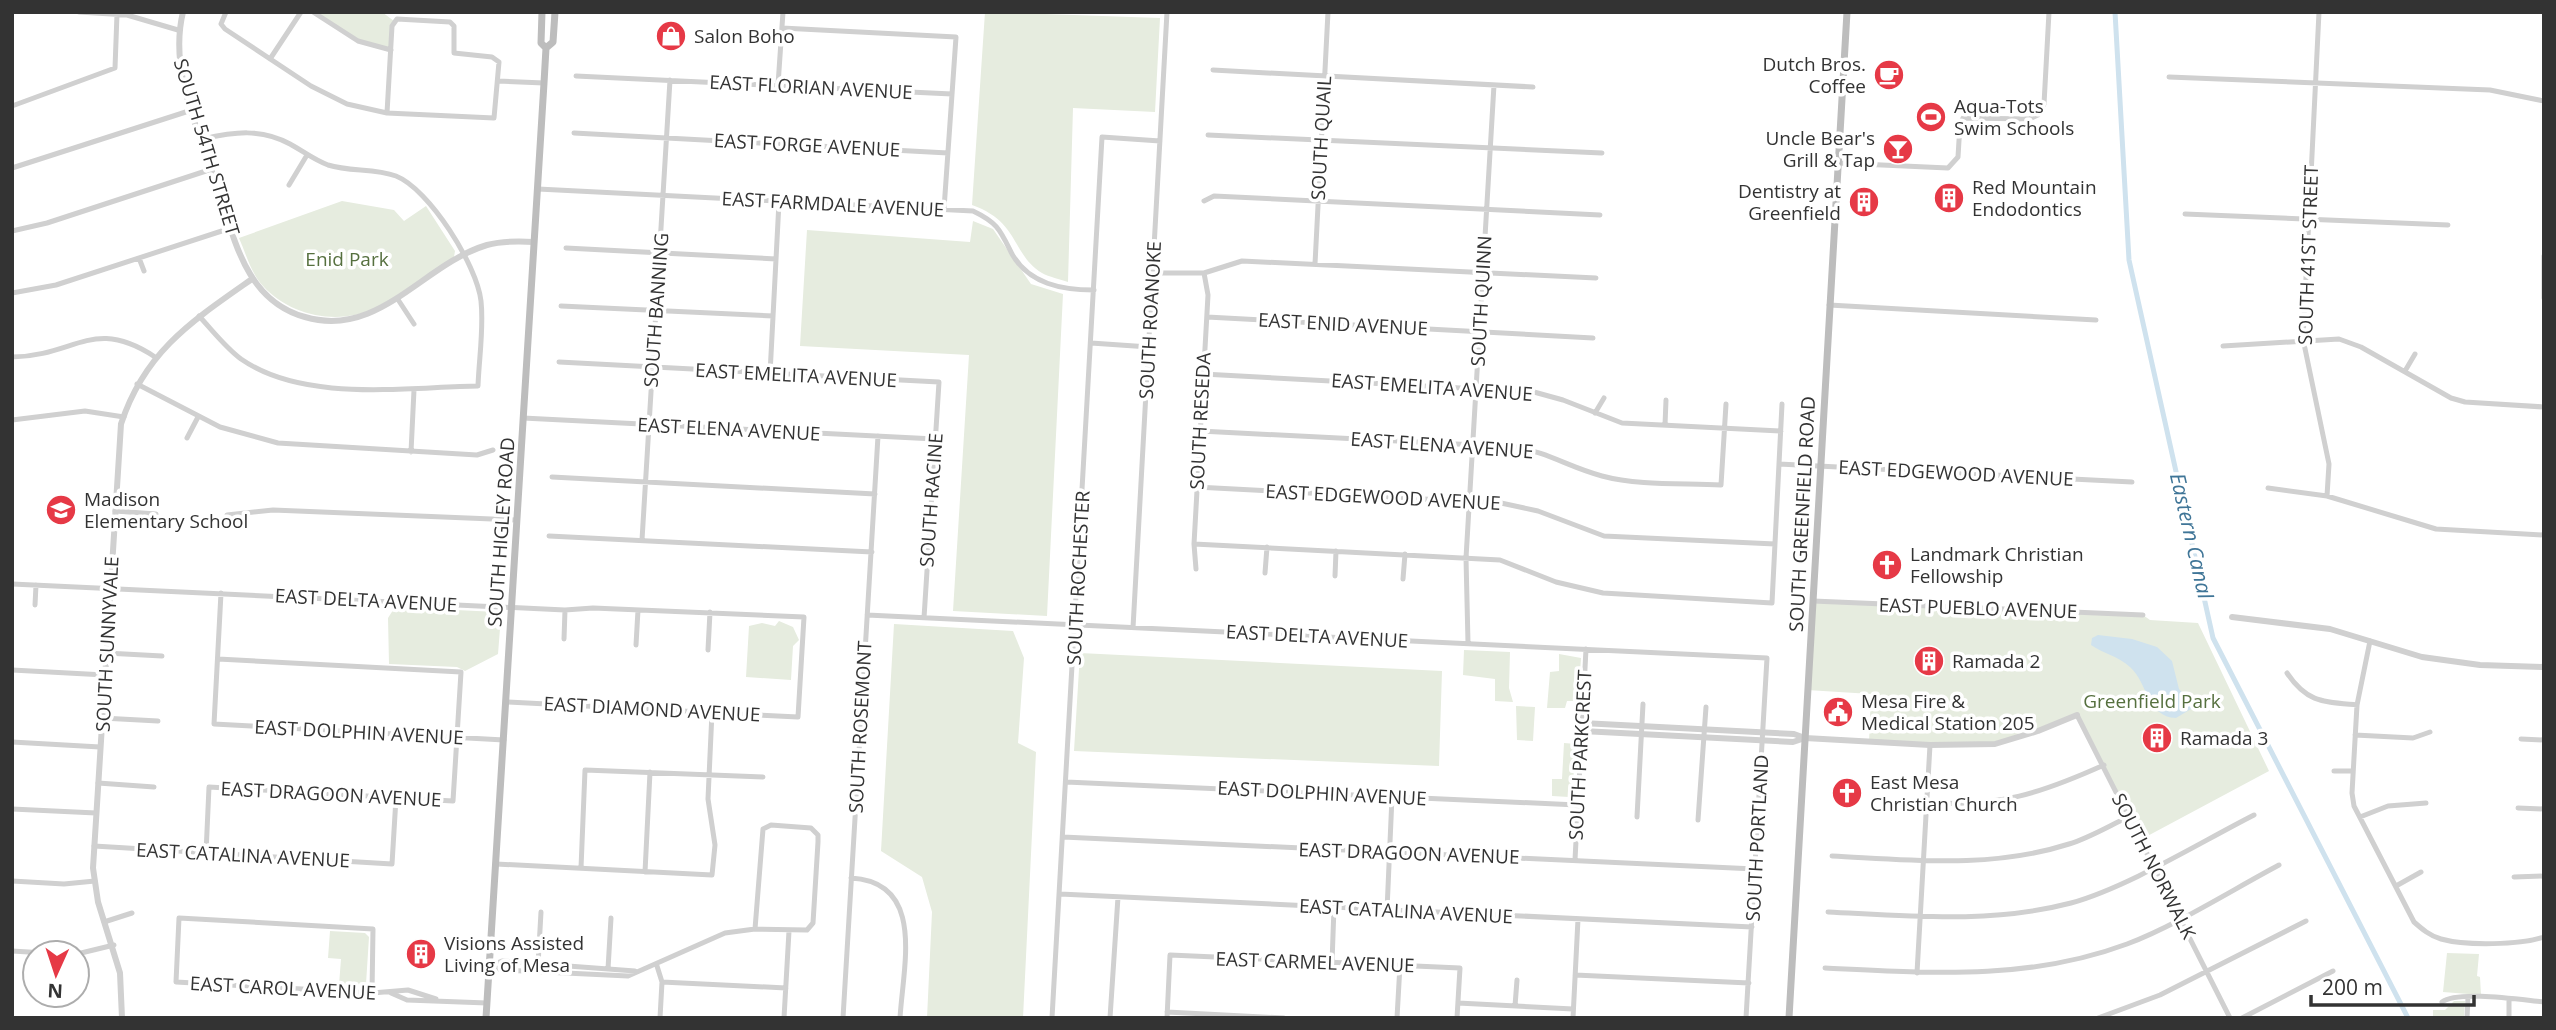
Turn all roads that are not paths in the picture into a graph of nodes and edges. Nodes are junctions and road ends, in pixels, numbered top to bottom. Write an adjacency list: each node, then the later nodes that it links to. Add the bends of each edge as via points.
1 (79, 12): 14 (street)
2 (183, 12): 16 (street, SOUTH 54TH STREET)
3 (226, 12): 19 (street, via 220,24)
4 (301, 12): 19 (street)
5 (313, 12): 18 (street, via 358,41)
6 (542, 12): 17 (main road, SOUTH HIGLEY ROAD, via 541,43)
7 (555, 12): 17 (main road, SOUTH HIGLEY ROAD, via 553,41)
8 (783, 12): 15 (street)
9 (1167, 12): 41 (street, SOUTH ROANOKE)
10 (1328, 12): 22 (street, SOUTH QUAIL)
11 (1847, 12): 46 (main road, SOUTH GREENFIELD ROAD)
12 (2049, 12): 46 (street, via 2044,103 2038,116 1963,118 1958,157 1948,168)
13 (2319, 12): 26 (street, SOUTH 41ST STREET)
14 (117, 14): 16 (street); 33 (street, via 115,68)
15 (782, 28): 28 (street); 31 (street, via 956,37)
16 (178, 30): 34 (street, SOUTH 54TH STREET, via 180,66)
17 (546, 48): 27 (main road, SOUTH HIGLEY ROAD)
18 (391, 50): 24 (street, via 394,21 450,22 455,30 454,53 497,60); 35 (street)
19 (270, 59): 35 (street, via 330,97)
20 (1213, 70): 22 (street)
21 (576, 75): 25 (street, EAST FLORIAN AVENUE)
22 (1325, 76): 29 (street); 40 (street, SOUTH QUAIL)
23 (2169, 76): 26 (street)
24 (498, 80): 27 (street); 35 (street, via 494,118)
25 (670, 80): 28 (street, EAST FLORIAN AVENUE); 38 (street, SOUTH BANNING)
26 (2316, 82): 32 (street, via 2490,90); 59 (street, SOUTH 41ST STREET)
27 (544, 83): 50 (main road, SOUTH HIGLEY ROAD)
28 (778, 85): 31 (street, EAST FLORIAN AVENUE)
29 (1494, 85): 30 (street); 42 (street, SOUTH QUINN)
30 (1533, 87)
31 (952, 94): 43 (street)
32 (2544, 101)
33 (12, 106)
34 (192, 110): 39 (street, SOUTH 54TH STREET); 47 (street)
35 (387, 113)
36 (574, 133): 38 (street, EAST FORGE AVENUE)
37 (1208, 135): 40 (street)
38 (666, 137): 43 (street, EAST FORGE AVENUE); 51 (street, SOUTH BANNING)
39 (202, 139): 45 (street, via 235,132 259,133); 48 (street, SOUTH 54TH STREET)
40 (1321, 140): 42 (street); 53 (street, SOUTH QUAIL)
41 (1160, 141): 73 (street, SOUTH ROANOKE); 77 (street, SOUTH ROCHESTER, via 1102,137)
42 (1490, 148): 44 (street); 56 (street, SOUTH QUINN)
43 (948, 153): 55 (street)
44 (1602, 153)
45 (307, 155): 49 (street); 66 (street, via 341,169 380,172 408,183 429,202)
46 (1838, 163): 81 (main road, SOUTH GREENFIELD ROAD)
47 (12, 168)
48 (212, 169): 61 (street, SOUTH 54TH STREET); 62 (street)
49 (289, 185)
50 (538, 189): 51 (street, EAST FARMDALE AVENUE); 63 (main road, SOUTH HIGLEY ROAD)
51 (663, 196): 54 (street, EAST FARMDALE AVENUE); 65 (street, SOUTH BANNING)
52 (1204, 201): 53 (street, via 1214,197)
53 (1317, 201): 56 (street); 70 (street, SOUTH QUAIL)
54 (779, 202): 55 (street, EAST FARMDALE AVENUE); 69 (street)
55 (944, 209): 77 (street, EAST FARMDALE AVENUE, via 973,211 992,220 1030,275 1054,286)
56 (1487, 210): 58 (street); 72 (street, SOUTH QUINN)
57 (2185, 214): 59 (street)
58 (1600, 215)
59 (2308, 219): 60 (street); 91 (street, SOUTH 41ST STREET)
60 (2448, 225)
61 (231, 228): 68 (street); 76 (street, SOUTH 54TH STREET)
62 (12, 231)
63 (534, 242): 66 (street, via 501,242); 115 (main road, SOUTH HIGLEY ROAD)
64 (566, 248): 65 (street)
65 (661, 253): 69 (street); 83 (street, SOUTH BANNING)
66 (463, 256): 80 (street); 106 (street, via 481,300 478,386)
67 (2544, 256): 79 (street)
68 (139, 258): 71 (street); 78 (street, via 56,285)
69 (776, 259): 85 (street)
70 (1315, 264): 72 (street); 74 (street, via 1242,261)
71 (144, 271)
72 (1483, 272): 75 (street); 89 (street, SOUTH QUINN)
73 (1153, 273): 74 (street); 94 (street, SOUTH ROANOKE)
74 (1204, 273): 86 (street, SOUTH RESEDA)
75 (1596, 278)
76 (252, 279): 80 (street, via 279,305 315,320 358,318); 84 (street, SOUTH SUNNYVALE)
77 (1094, 290): 92 (street, SOUTH ROCHESTER)
78 (12, 293)
79 (2543, 298)
80 (397, 299): 88 (street)
81 (1829, 305): 87 (street); 129 (main road, SOUTH GREENFIELD ROAD)
82 (561, 306): 83 (street)
83 (656, 311): 85 (street); 99 (street, SOUTH BANNING)
84 (199, 316): 96 (street, SOUTH SUNNYVALE); 106 (street, via 239,358 273,376 308,384)
85 (773, 316): 101 (street)
86 (1207, 317): 89 (street, EAST ENID AVENUE); 102 (street, SOUTH RESEDA)
87 (2096, 320)
88 (414, 324)
89 (1479, 330): 90 (street, EAST ENID AVENUE); 105 (street, SOUTH QUINN)
90 (1593, 338)
91 (2303, 339): 93 (street); 100 (street, via 2353,343); 136 (street, SOUTH 41ST STREET, via 2329,464)
92 (1091, 343): 94 (street); 170 (street, SOUTH ROCHESTER)
93 (2222, 346)
94 (1150, 347): 171 (street, SOUTH ROANOKE)
95 (2414, 354): 100 (street)
96 (155, 357): 97 (street, via 113,337); 104 (street, SOUTH SUNNYVALE)
97 (12, 358)
98 (559, 362): 99 (street, EAST EMELITA AVENUE)
99 (653, 368): 101 (street, EAST EMELITA AVENUE); 117 (street, SOUTH BANNING)
100 (2405, 371): 111 (street, via 2465,402)
101 (770, 374): 103 (street, EAST EMELITA AVENUE)
102 (1203, 374): 105 (street, EAST EMELITA AVENUE); 120 (street, SOUTH RESEDA)
103 (939, 382): 124 (street, SOUTH RACINE)
104 (137, 384): 113 (street, SOUTH SUNNYVALE); 114 (street)
105 (1476, 388): 112 (street, EAST EMELITA AVENUE, via 1534,392); 125 (street, SOUTH QUINN)
106 (414, 390): 127 (street)
107 (1604, 398): 112 (street)
108 (1666, 400): 118 (street)
109 (1727, 404): 119 (street)
110 (1782, 404): 121 (street)
111 (2544, 407)
112 (1595, 412): 118 (street, EAST EMELITA AVENUE, via 1622,423)
113 (124, 417): 116 (street, via 85,411); 138 (street, SOUTH SUNNYVALE)
114 (198, 417): 123 (street); 127 (street, via 278,443)
115 (523, 418): 117 (street, EAST ELENA AVENUE); 141 (main road, SOUTH HIGLEY ROAD)
116 (12, 420)
117 (649, 425): 122 (street, EAST ELENA AVENUE); 132 (street, SOUTH BANNING)
118 (1665, 425): 119 (street, EAST EMELITA AVENUE)
119 (1725, 428): 121 (street, EAST EMELITA AVENUE); 125 (street, EAST ELENA AVENUE, via 1721,485 1617,480 1533,450)
120 (1200, 431): 125 (street, EAST ELENA AVENUE); 133 (street, SOUTH RESEDA)
121 (1781, 431): 128 (street)
122 (878, 436): 124 (street, EAST ELENA AVENUE); 135 (street, SOUTH ROSEMONT)
123 (187, 438)
124 (935, 439): 169 (street, SOUTH RACINE)
125 (1473, 444): 137 (street, SOUTH QUINN)
126 (493, 450): 127 (street, via 477,455)
127 (411, 452)
128 (1779, 464): 129 (street, EAST EDGEWOOD AVENUE); 146 (street)
129 (1820, 466): 131 (street, EAST EDGEWOOD AVENUE); 160 (main road, SOUTH GREENFIELD ROAD)
130 (552, 477): 132 (street)
131 (2132, 482)
132 (646, 483): 135 (street); 144 (street, SOUTH BANNING)
133 (1196, 487): 137 (street, EAST EDGEWOOD AVENUE); 145 (street, SOUTH RESEDA)
134 (2268, 488): 136 (street)
135 (875, 494): 149 (street, SOUTH ROSEMONT)
136 (2327, 496): 142 (street, via 2436,529)
137 (1469, 500): 146 (street, EAST EDGEWOOD AVENUE, via 1522,506 1605,536); 151 (street, SOUTH QUINN)
138 (115, 511): 139 (street); 158 (street, SOUTH SUNNYVALE)
139 (156, 514)
140 (228, 515): 141 (street, via 272,510)
141 (517, 520): 162 (main road, SOUTH HIGLEY ROAD)
142 (2544, 535)
143 (549, 536): 144 (street)
144 (642, 540): 149 (street)
145 (1194, 544): 147 (street); 152 (street, SOUTH RESEDA)
146 (1775, 544): 151 (street, via 1772,603 1603,593 1556,582 1512,562)
147 (1267, 547): 148 (street); 153 (street)
148 (1336, 551): 150 (street); 154 (street)
149 (872, 552): 166 (street, SOUTH ROSEMONT)
150 (1405, 554): 151 (street); 155 (street)
151 (1466, 558): 174 (street, SOUTH QUINN)
152 (1196, 569)
153 (1265, 573)
154 (1335, 576)
155 (1403, 579)
156 (12, 584): 157 (street, EAST DELTA AVENUE)
157 (36, 585): 158 (street, EAST DELTA AVENUE); 161 (street)
158 (110, 588): 159 (street, EAST DELTA AVENUE); 178 (street, SOUTH SUNNYVALE)
159 (221, 593): 162 (street, EAST DELTA AVENUE); 181 (street)
160 (1813, 601): 167 (street, EAST PUEBLO AVENUE); 204 (main road, SOUTH GREENFIELD ROAD)
161 (35, 604)
162 (512, 607): 163 (street, EAST DELTA AVENUE); 186 (main road, SOUTH HIGLEY ROAD)
163 (565, 610): 164 (street, EAST DELTA AVENUE); 172 (street)
164 (638, 610): 165 (street, EAST DELTA AVENUE); 175 (street)
165 (710, 612): 177 (street); 192 (street, EAST DELTA AVENUE, via 804,617)
166 (867, 615): 169 (street, EAST DELTA AVENUE); 250 (street, SOUTH ROSEMONT)
167 (2143, 615)
168 (2232, 617): 173 (street, via 2330,629)
169 (924, 618): 170 (street, EAST DELTA AVENUE)
170 (1076, 625): 171 (street, EAST DELTA AVENUE); 217 (street, SOUTH ROCHESTER)
171 (1133, 628): 174 (street, EAST DELTA AVENUE)
172 (564, 639)
173 (2370, 641): 182 (street, via 2422,657); 188 (street)
174 (1468, 643): 176 (street, EAST DELTA AVENUE)
175 (636, 645)
176 (1586, 649): 180 (street, EAST DELTA AVENUE); 196 (street, SOUTH PARKCREST)
177 (708, 650)
178 (106, 653): 179 (street); 185 (street, SOUTH SUNNYVALE)
179 (162, 656)
180 (1767, 658): 201 (street, SOUTH PORTLAND)
181 (218, 659): 202 (street, via 461,672); 202 (street, EAST DOLPHIN AVENUE, via 214,724)
182 (2544, 667)
183 (12, 670): 185 (street)
184 (2287, 673): 188 (street, via 2298,690 2311,698)
185 (105, 675): 193 (street, SOUTH SUNNYVALE)
186 (506, 702): 190 (street, EAST DIAMOND AVENUE); 206 (main road, SOUTH HIGLEY ROAD)
187 (1643, 704): 195 (street)
188 (2357, 705): 200 (street)
189 (1706, 707): 197 (street)
190 (712, 712): 192 (street, EAST DIAMOND AVENUE); 215 (street)
191 (2077, 715): 209 (street, via 1995,744); 211 (street, SOUTH NORWALK)
192 (798, 717)
193 (102, 718): 194 (street); 210 (street, SOUTH SUNNYVALE)
194 (158, 721)
195 (1642, 726): 196 (street); 197 (street); 199 (street)
196 (1582, 727): 199 (street); 224 (street, SOUTH PARKCREST)
197 (1704, 729): 201 (street); 203 (street)
198 (2430, 732): 200 (street, via 2413,738)
199 (1642, 734): 203 (street); 230 (street)
200 (2355, 735): 213 (street)
201 (1763, 736): 203 (street); 204 (street, via 1794,734); 245 (street, SOUTH PORTLAND)
202 (457, 737): 206 (street, EAST DOLPHIN AVENUE); 221 (street, EAST DRAGOON AVENUE, via 453,801)
203 (1704, 737): 233 (street)
204 (1804, 738): 209 (street); 316 (main road, SOUTH GREENFIELD ROAD)
205 (2521, 739): 207 (street)
206 (504, 740): 241 (main road, SOUTH HIGLEY ROAD)
207 (2544, 740)
208 (12, 742): 210 (street)
209 (1930, 745): 222 (street)
210 (100, 747): 218 (street, SOUTH SUNNYVALE)
211 (2104, 765): 222 (street, via 2019,799 1990,804); 231 (street, SOUTH NORWALK)
212 (2334, 771): 213 (street)
213 (2353, 771): 232 (street, via 2352,793)
214 (650, 772): 215 (street); 244 (street, via 585,770); 246 (street)
215 (709, 774): 216 (street); 246 (street, via 715,845 712,875)
216 (762, 777)
217 (1066, 782): 220 (street, EAST DOLPHIN AVENUE); 234 (street, SOUTH ROCHESTER)
218 (98, 783): 219 (street); 228 (street, SOUTH SUNNYVALE)
219 (154, 787)
220 (1392, 797): 224 (street, EAST DOLPHIN AVENUE); 237 (street)
221 (396, 798): 236 (street, EAST CATALINA AVENUE, via 392,864); 236 (street, EAST DRAGOON AVENUE, via 209,787)
222 (1927, 803): 240 (street)
223 (2426, 803): 232 (street, via 2388,806)
224 (1577, 805): 239 (street, SOUTH PARKCREST)
225 (2518, 808): 227 (street)
226 (12, 809): 228 (street)
227 (2544, 809)
228 (96, 813): 235 (street, SOUTH SUNNYVALE)
229 (2254, 815): 242 (street)
230 (1637, 817)
231 (2128, 817): 240 (street, via 2072,844 2037,853 1999,860); 242 (street, SOUTH NORWALK)
232 (2360, 817): 253 (street)
233 (1698, 820)
234 (1063, 837): 237 (street, EAST DRAGOON AVENUE); 254 (street, SOUTH ROCHESTER)
235 (94, 846): 236 (street, EAST CATALINA AVENUE); 252 (street, SOUTH SUNNYVALE)
236 (206, 853)
237 (1390, 853): 239 (street, EAST DRAGOON AVENUE); 257 (street)
238 (1832, 856): 240 (street)
239 (1574, 860): 245 (street, EAST DRAGOON AVENUE)
240 (1924, 860): 261 (street)
241 (496, 864): 244 (street); 276 (main road, SOUTH HIGLEY ROAD)
242 (2154, 866): 261 (street, via 2104,891 2038,910 1968,918); 263 (street, SOUTH NORWALK)
243 (2279, 866): 263 (street)
244 (581, 868): 246 (street)
245 (1755, 869): 267 (street, SOUTH PORTLAND)
246 (645, 872)
247 (2421, 872): 253 (street)
248 (2544, 876): 249 (street)
249 (2514, 877)
250 (851, 878): 307 (street, SOUTH ROSEMONT); 308 (street, via 882,885 904,915)
251 (12, 881): 252 (street)
252 (95, 881): 266 (street, SOUTH SUNNYVALE)
253 (2396, 886): 270 (street, via 2414,922 2441,939 2518,944)
254 (1060, 894): 255 (street, EAST CATALINA AVENUE); 309 (street, SOUTH ROCHESTER)
255 (1118, 897): 256 (street, EAST CATALINA AVENUE); 310 (street)
256 (1335, 907): 257 (street, EAST CATALINA AVENUE); 273 (street)
257 (1387, 910): 264 (street, EAST CATALINA AVENUE)
258 (541, 912): 274 (street)
259 (1828, 912): 261 (street)
260 (132, 913): 266 (street)
261 (1920, 917): 283 (street)
262 (611, 918): 278 (street)
263 (2179, 918): 283 (street, via 2129,943 2045,967 1997,973); 284 (street, SOUTH NORWALK)
264 (1578, 919): 267 (street, EAST CATALINA AVENUE); 285 (street)
265 (2306, 920): 284 (street)
266 (104, 922): 271 (street, SOUTH SUNNYVALE)
267 (1752, 927): 289 (street, SOUTH PORTLAND)
268 (755, 929): 269 (street); 269 (street, via 761,833 771,825 804,826 818,835 813,923 803,932); 277 (street, via 725,933)
269 (789, 931): 290 (street)
270 (2544, 937)
271 (114, 945): 272 (street); 303 (street, SOUTH SUNNYVALE, via 122,982)
272 (91, 951)
273 (1332, 962): 275 (street, EAST CARMEL AVENUE); 302 (street, EAST CARMEL AVENUE, via 1171,956)
274 (538, 964): 276 (street, via 502,961); 278 (street); 282 (street)
275 (1400, 965): 299 (street, EAST CARMEL AVENUE, via 1460,968); 312 (street)
276 (489, 966): 282 (street); 298 (main road, SOUTH HIGLEY ROAD)
277 (657, 966): 280 (street); 288 (street)
278 (608, 968): 280 (street); 286 (street)
279 (1825, 968): 283 (street)
280 (635, 971): 286 (street, via 628,976)
281 (2333, 971): 319 (street)
282 (537, 972): 286 (street)
283 (1917, 973)
284 (2207, 973): 317 (street); 318 (street, SOUTH NORWALK)
285 (1575, 975): 289 (street); 301 (street)
286 (608, 976)
287 (1517, 980): 300 (street)
288 (662, 982): 290 (street); 305 (street)
289 (1749, 983): 315 (street, SOUTH PORTLAND)
290 (786, 988): 306 (street)
291 (372, 993): 291 (street, EAST CAROL AVENUE, via 373,929 179,918 176,982); 292 (street, EAST CAROL AVENUE)
292 (391, 993): 294 (street, EAST CAROL AVENUE, via 407,1000); 294 (street, EAST CAROL AVENUE, via 408,990)
293 (2468, 997): 295 (street); 296 (street); 320 (street)
294 (436, 999): 298 (street, EAST CAROL AVENUE)
295 (2509, 1000): 297 (street); 321 (street)
296 (2442, 1002)
297 (2544, 1002)
298 (487, 1003): 304 (main road, SOUTH HIGLEY ROAD)
299 (1458, 1003): 300 (street); 313 (street)
300 (1515, 1006): 301 (street)
301 (1573, 1009): 314 (street)
302 (1167, 1015): 311 (street)
303 (122, 1018)
304 (486, 1018)
305 (660, 1018)
306 (784, 1018)
307 (843, 1018)
308 (900, 1018)
309 (1052, 1018)
310 (1110, 1018)
311 (1284, 1018)
312 (1397, 1018)
313 (1457, 1018)
314 (1573, 1018)
315 (1746, 1018)
316 (1789, 1018)
317 (2098, 1018)
318 (2230, 1018)
319 (2242, 1018)
320 (2467, 1018)
321 (2508, 1018)

